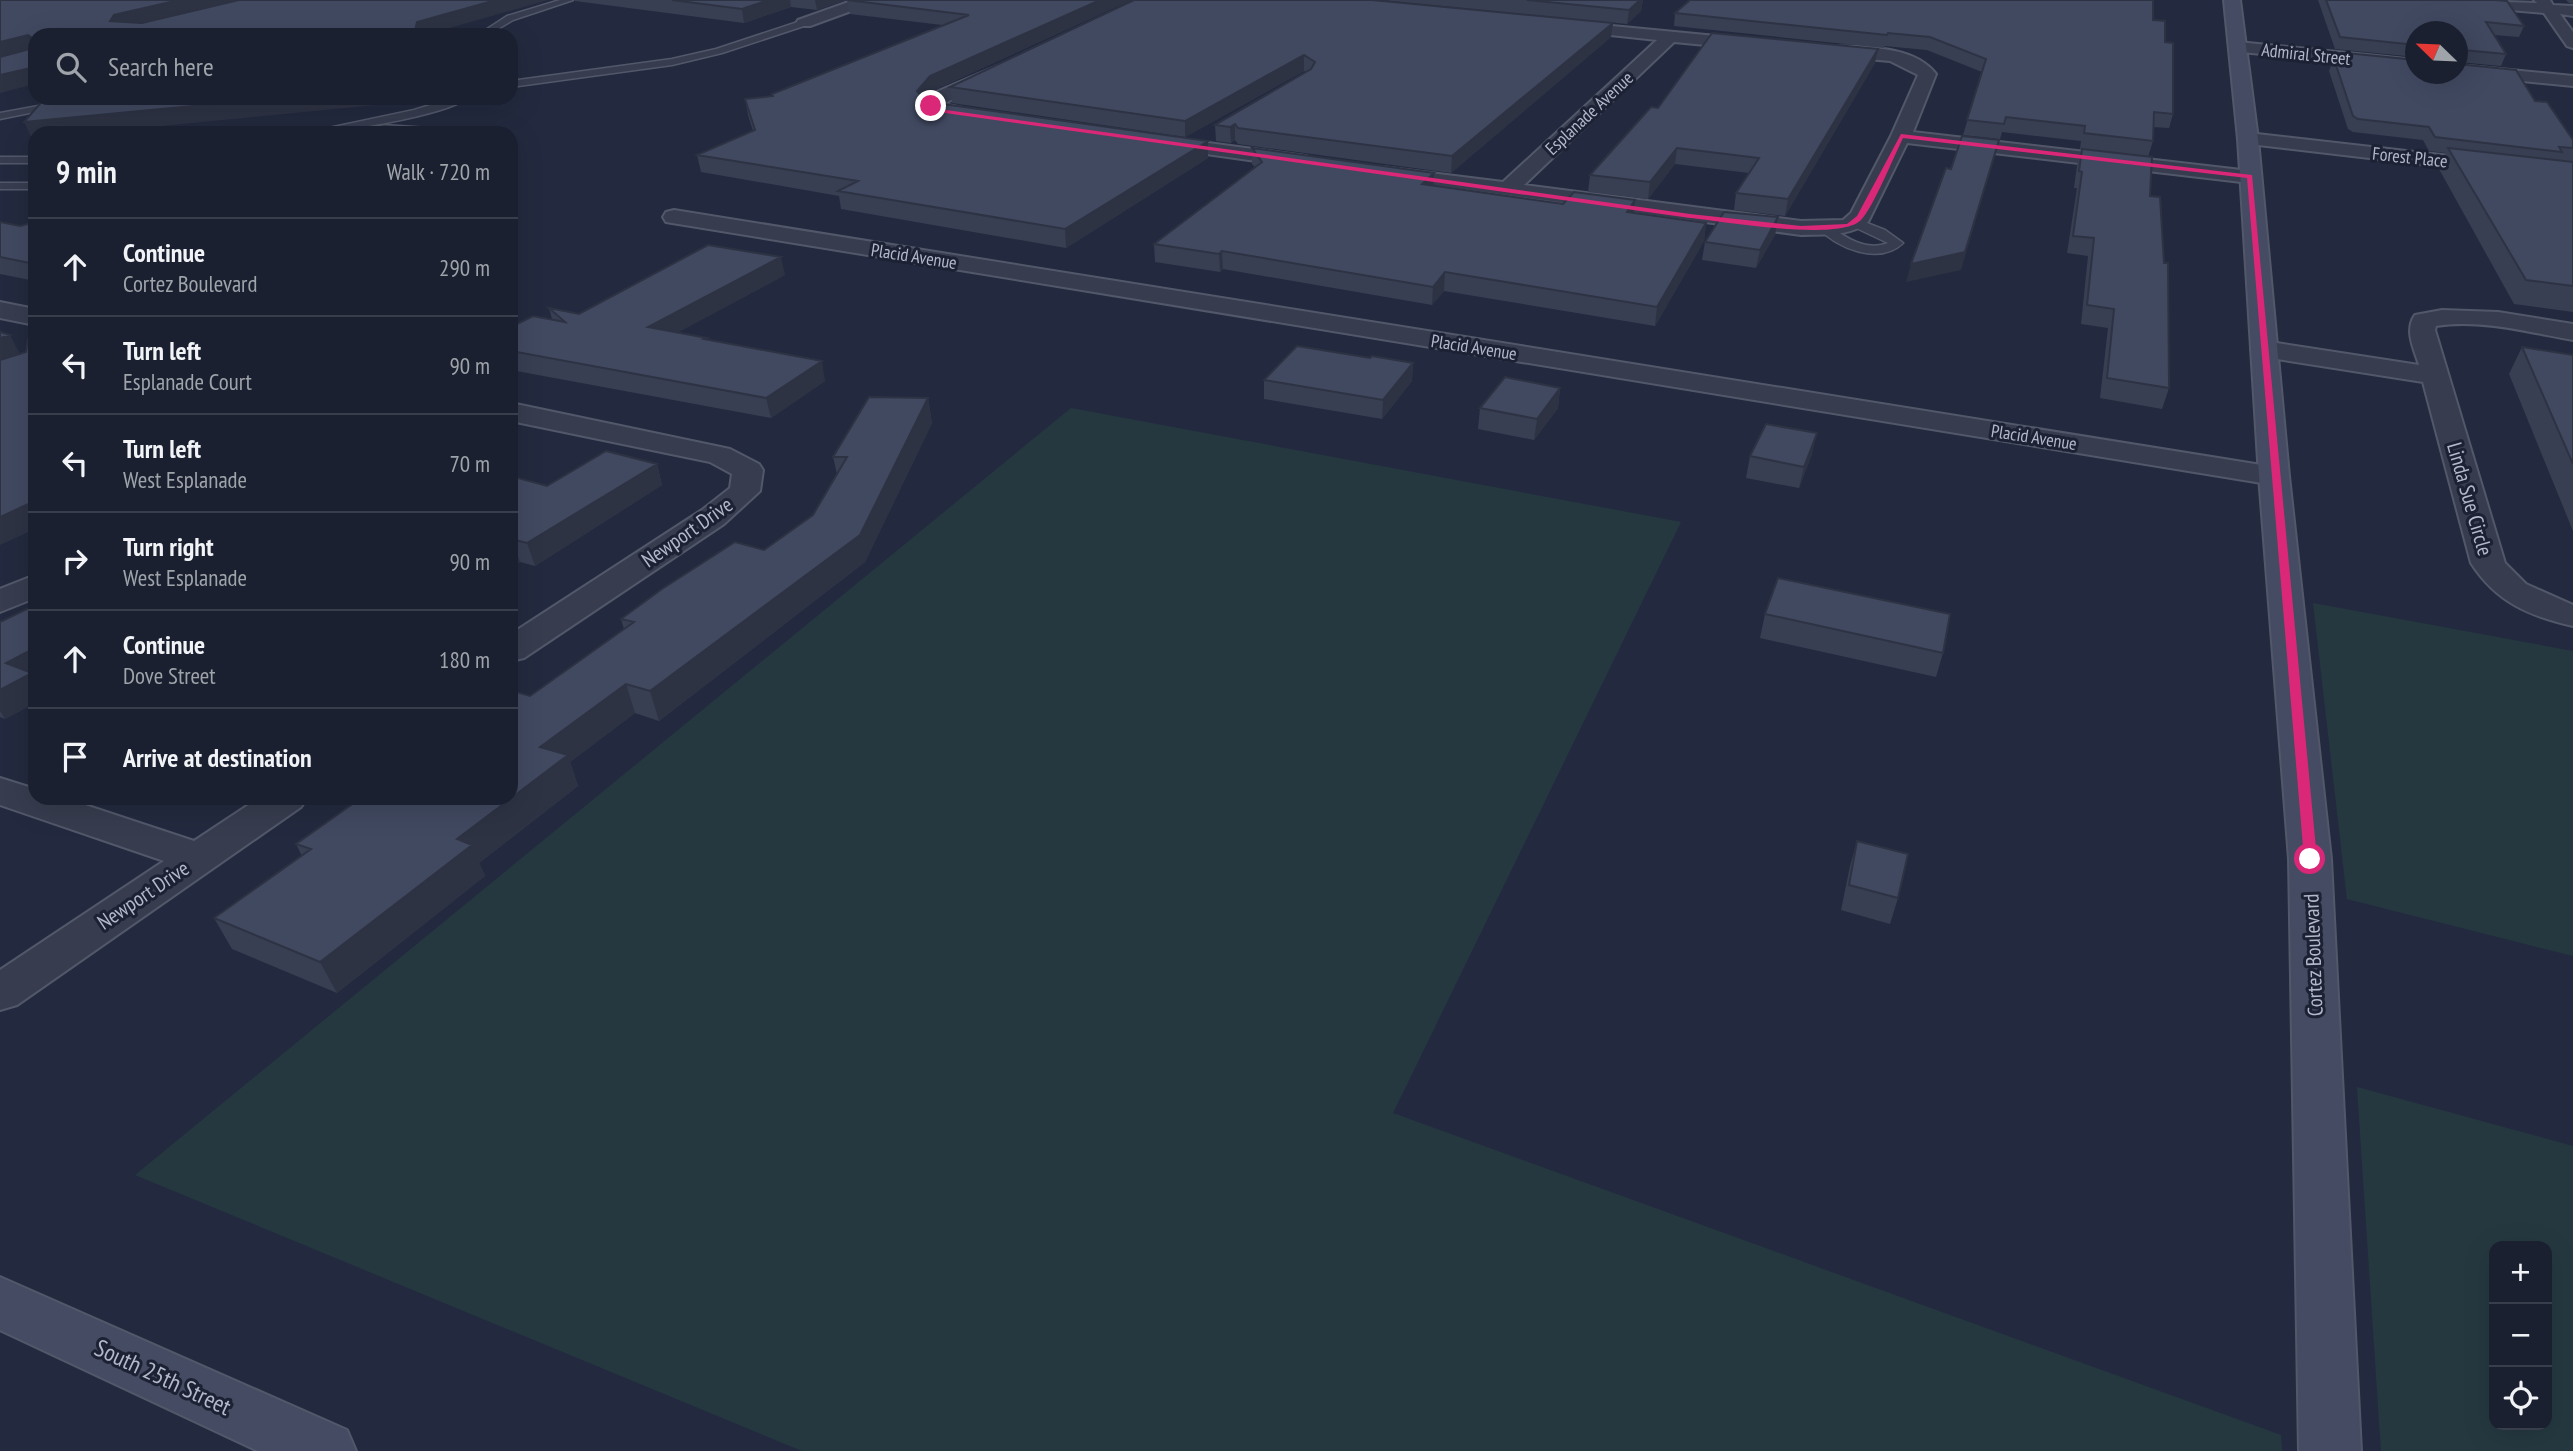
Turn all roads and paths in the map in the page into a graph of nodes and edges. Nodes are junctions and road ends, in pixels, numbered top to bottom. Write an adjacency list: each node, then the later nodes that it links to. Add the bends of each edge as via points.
1 (569, 0): 9 (lane, via 510,18)
2 (868, 0): 7 (street)
3 (2232, 0): 13 (street, Cortez Boulevard)
4 (2451, 0): 5 (street)
5 (2545, 4): 6 (street); 11 (street)
6 (2573, 11)
7 (804, 23): 19 (lane, via 672,62)
8 (1549, 24): 10 (street)
9 (494, 28)
10 (1670, 37): 12 (street); 38 (street, Esplanade Avenue)
11 (2573, 43)
12 (1780, 47)
13 (2238, 47): 16 (street, Admiral Street); 28 (street, Cortez Boulevard)
14 (1808, 49): 26 (street, via 1905,58 1919,65 1927,74)
15 (1014, 63): 23 (street, via 940,97 931,106)
16 (2405, 64)
17 (2468, 70): 18 (street)
18 (2573, 81)
19 (518, 83)
20 (60, 105): 22 (lane)
21 (441, 105): 24 (lane)
22 (0, 116)
23 (999, 120)
24 (354, 126)
25 (1211, 133): 29 (street)
26 (1901, 136): 35 (street); 40 (street)
27 (1134, 139): 29 (street)
28 (2248, 139): 34 (street, Forest Place); 35 (street, Cortez Boulevard)
29 (1189, 146): 32 (street)
30 (0, 160): 31 (lane)
31 (28, 160)
32 (1327, 166)
33 (1369, 171): 38 (street)
34 (2573, 176)
35 (2250, 177): 45 (street, Cortez Boulevard)
36 (0, 186): 37 (lane)
37 (28, 186)
38 (1507, 190): 41 (street, via 1690,216)
39 (674, 217): 48 (street, Placid Avenue)
40 (1854, 222): 41 (street); 41 (lane, via 1897,243 1885,249 1852,247)
41 (1822, 227)
42 (0, 310): 43 (street)
43 (28, 316)
44 (2573, 332): 46 (street, Linda Sue Circle, via 2466,317 2424,320 2422,330)
45 (2264, 349): 46 (street); 48 (street, Cortez Boulevard)
46 (2435, 376): 51 (street, Linda Sue Circle, via 2488,563 2497,580 2534,603)
47 (518, 413): 52 (street, Newport Drive, via 719,455 748,470 745,491 713,517)
48 (2274, 476): 61 (street, Cortez Boulevard, via 2310,859)
49 (28, 588): 50 (street)
50 (0, 602)
51 (2573, 616)
52 (518, 645)
53 (0, 790): 54 (street)
54 (28, 799)
55 (44, 805): 57 (street)
56 (277, 805): 57 (street, Newport Drive)
57 (198, 857): 58 (street, Newport Drive)
58 (0, 993)
59 (6, 1312): 60 (street, South 25th Street)
60 (325, 1451)
61 (2330, 1451)

